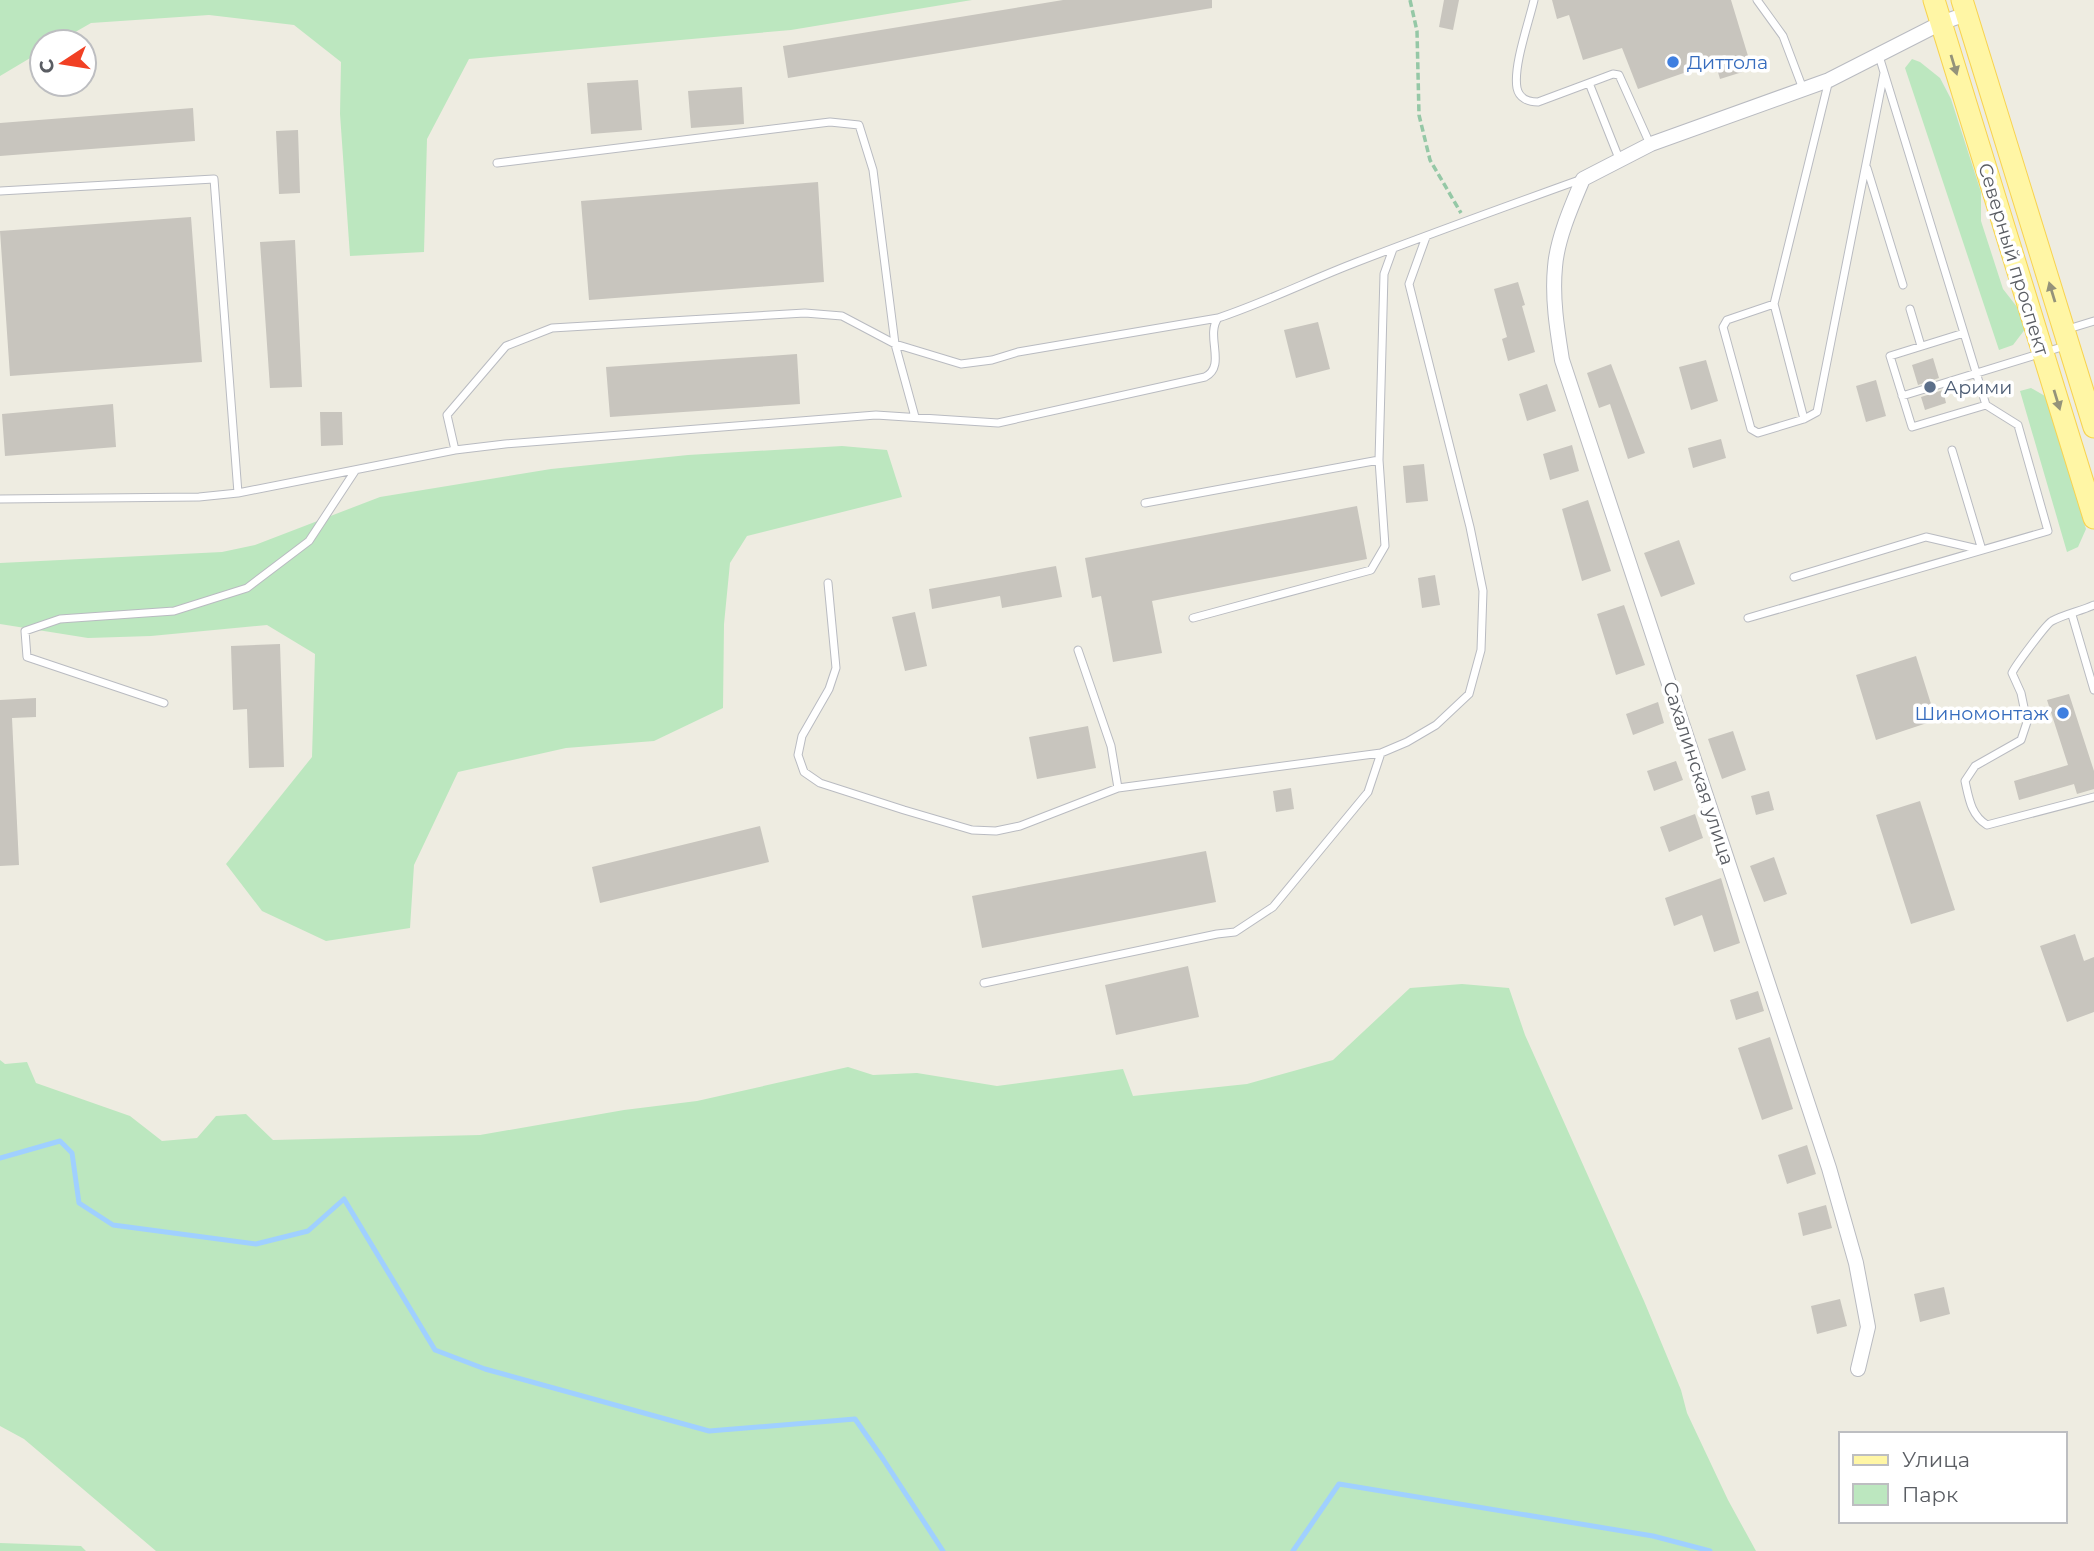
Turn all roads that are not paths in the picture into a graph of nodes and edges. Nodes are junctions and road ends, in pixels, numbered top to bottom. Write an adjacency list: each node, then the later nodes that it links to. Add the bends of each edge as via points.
1 (1534, 0): 9 (lane, via 1518,76 1521,96 1538,102)
2 (1757, 0): 10 (lane, via 1783,36)
3 (1934, 0): 5 (main road, Северный проспект)
4 (1964, 7): 5 (street); 25 (main road, Северный проспект, one-way to 4)
5 (1941, 23): 6 (street); 28 (main road, Северный проспект, one-way to 28)
6 (1879, 56): 7 (lane); 8 (street)
7 (1884, 73): 14 (lane); 24 (lane)
8 (1829, 80): 10 (street); 20 (lane)
9 (1589, 83): 11 (lane, via 1619,75); 12 (lane)
10 (1803, 89): 11 (street)
11 (1651, 145): 12 (street)
12 (1620, 161): 15 (street)
13 (497, 163): 26 (lane, via 830,122 859,125 873,170)
14 (1866, 167): 19 (lane); 34 (lane, via 1817,412)
15 (1583, 178): 17 (lane); 58 (street, Сахалинская улица, via 1555,265 1555,314 1562,360 1829,1168 1856,1263 1868,1327)
16 (0, 191): 40 (lane, via 214,179)
17 (1426, 237): 18 (lane); 54 (lane, via 1409,284 1483,591 1481,650 1469,694 1436,725)
18 (1393, 249): 22 (lane); 38 (lane, via 1384,274)
19 (1903, 285)
20 (1774, 304): 34 (lane); 34 (lane, via 1727,320 1723,327 1751,429 1758,433)
21 (1910, 309): 27 (lane)
22 (1218, 318): 26 (lane, via 961,364); 33 (lane, via 1213,330 1216,366 1205,377 998,423)
23 (2094, 321): 25 (lane)
24 (1964, 333): 27 (lane); 29 (lane)
25 (2066, 337): 28 (lane); 31 (main road, Северный проспект)
26 (895, 344): 33 (lane); 36 (lane, via 842,316 804,313 552,328 506,346 447,415)
27 (1921, 346): 30 (lane, via 1890,356)
28 (2043, 352): 29 (lane); 43 (main road, Северный проспект, one-way to 43)
29 (1976, 373): 30 (lane); 32 (lane)
30 (1902, 396): 32 (lane, via 1912,426)
31 (2089, 397): 35 (main road, Северный проспект)
32 (1986, 405): 44 (lane, via 2018,425 2048,531)
33 (915, 418): 36 (lane, via 876,415)
34 (1804, 419)
35 (2094, 427)
36 (455, 450): 39 (lane)
37 (1952, 450): 44 (lane)
38 (1379, 460): 42 (lane); 49 (lane, via 1385,545 1371,570)
39 (355, 470): 40 (lane); 53 (lane, via 309,541 247,589 174,611 60,619 25,631 27,657)
40 (238, 493): 41 (lane)
41 (0, 499)
42 (1145, 503)
43 (2094, 518)
44 (1982, 550): 45 (lane, via 1926,537); 50 (lane)
45 (1794, 577)
46 (828, 583): 55 (lane, via 836,668 802,736 798,755 804,772 820,783 972,830 1020,826)
47 (2094, 605): 48 (lane)
48 (2072, 615): 52 (lane); 56 (lane, via 2050,621 2012,673 2027,722 2021,740 1975,766 1965,781 1977,819 1987,825)
49 (1193, 618)
50 (1748, 618)
51 (1078, 650): 55 (lane, via 1111,746)
52 (2094, 690)
53 (164, 704)
54 (1381, 752): 55 (lane); 57 (lane, via 1368,792 1273,907 1234,932)
55 (1118, 788)
56 (2094, 797)
57 (984, 983)
58 (1858, 1368)

